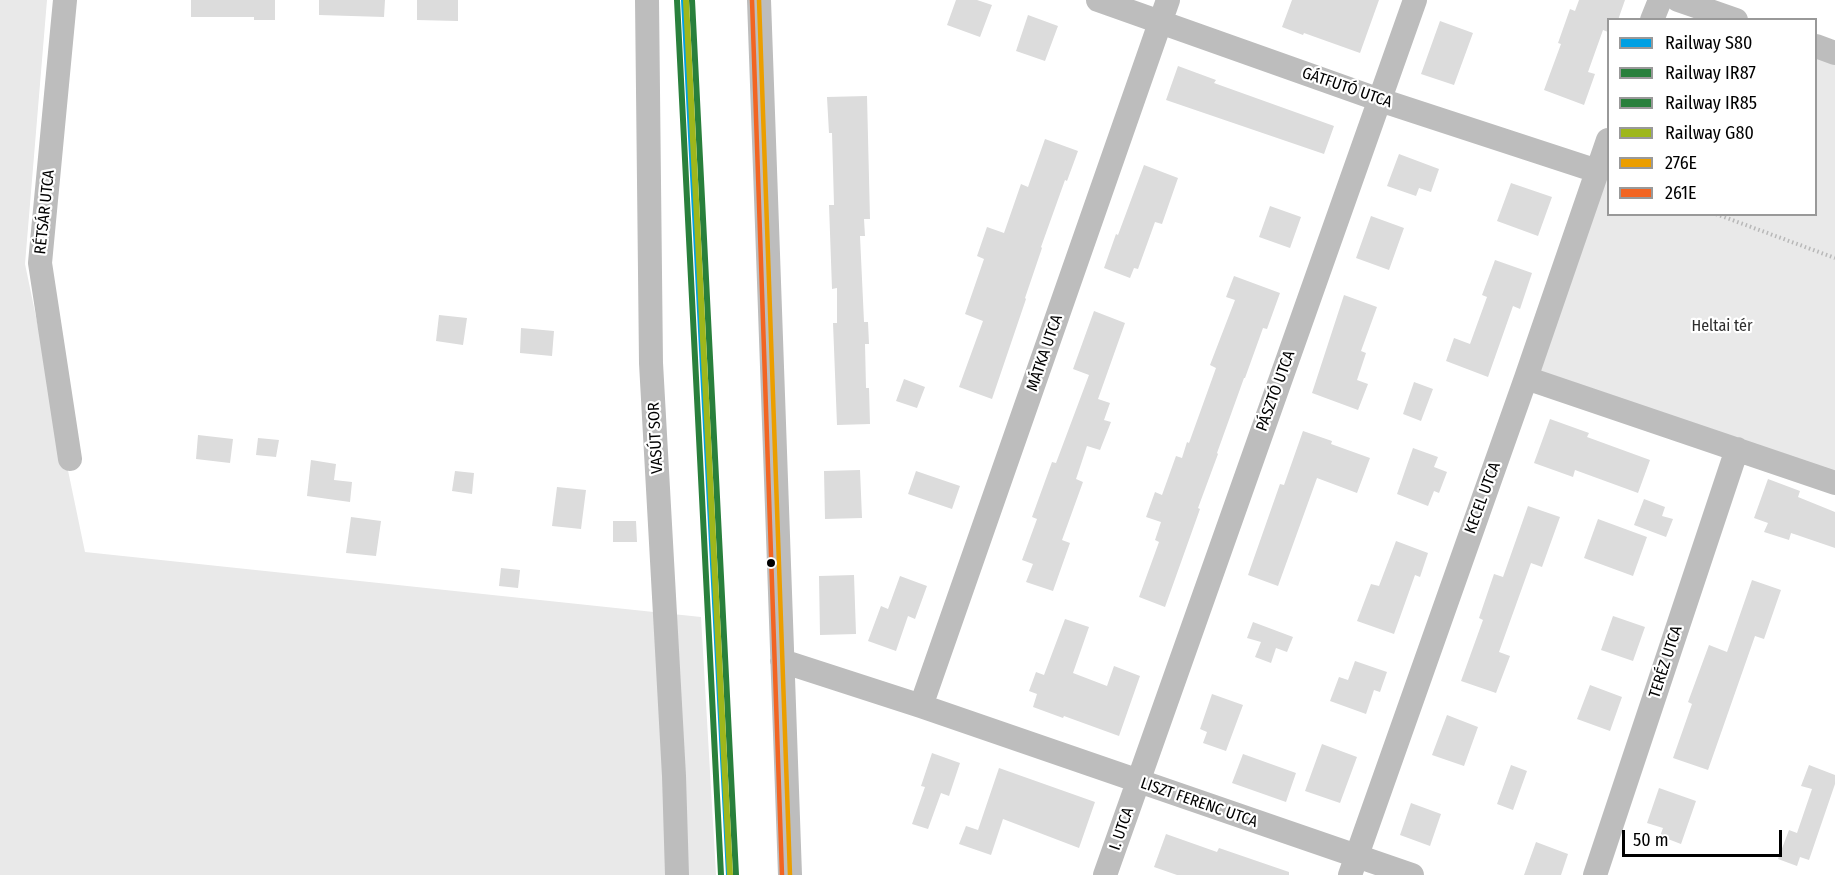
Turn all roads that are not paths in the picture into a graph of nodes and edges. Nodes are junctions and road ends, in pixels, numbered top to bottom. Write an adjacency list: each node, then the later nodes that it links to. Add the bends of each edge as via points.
1 (65, 0): 18 (street, RÉTSÁR UTCA, via 40,263)
2 (647, 0): 24 (street, VASÚT SOR, via 651,363)
3 (759, 0): 20 (street)
4 (1098, 0): 8 (street, GÁTFUTÓ UTCA)
5 (1414, 0): 13 (street, PÁSZTÓ UTCA)
6 (1660, 0): 9 (street)
7 (1678, 0): 10 (street)
8 (1164, 11): 13 (street, GÁTFUTÓ UTCA); 21 (street, MÁTKA UTCA)
9 (1653, 18)
10 (1730, 18)
11 (1817, 47): 12 (street)
12 (1835, 53)
13 (1380, 100): 15 (street, GÁTFUTÓ UTCA); 22 (street, PÁSZTÓ UTCA)
14 (1607, 143): 15 (street, KECEL UTCA)
15 (1597, 171): 16 (street, KECEL UTCA)
16 (1526, 378): 17 (street); 23 (street, KECEL UTCA)
17 (1737, 450): 19 (street); 28 (street, TERÉZ UTCA)
18 (70, 459)
19 (1835, 483)
20 (782, 661): 21 (street, LISZT FERENC UTCA); 25 (street)
21 (921, 706): 22 (street, LISZT FERENC UTCA)
22 (1138, 782): 23 (street, LISZT FERENC UTCA); 26 (street, I. UTCA)
23 (1353, 866): 27 (street, LISZT FERENC UTCA)
24 (677, 875)
25 (790, 875)
26 (1106, 875)
27 (1412, 875)
28 (1595, 875)

